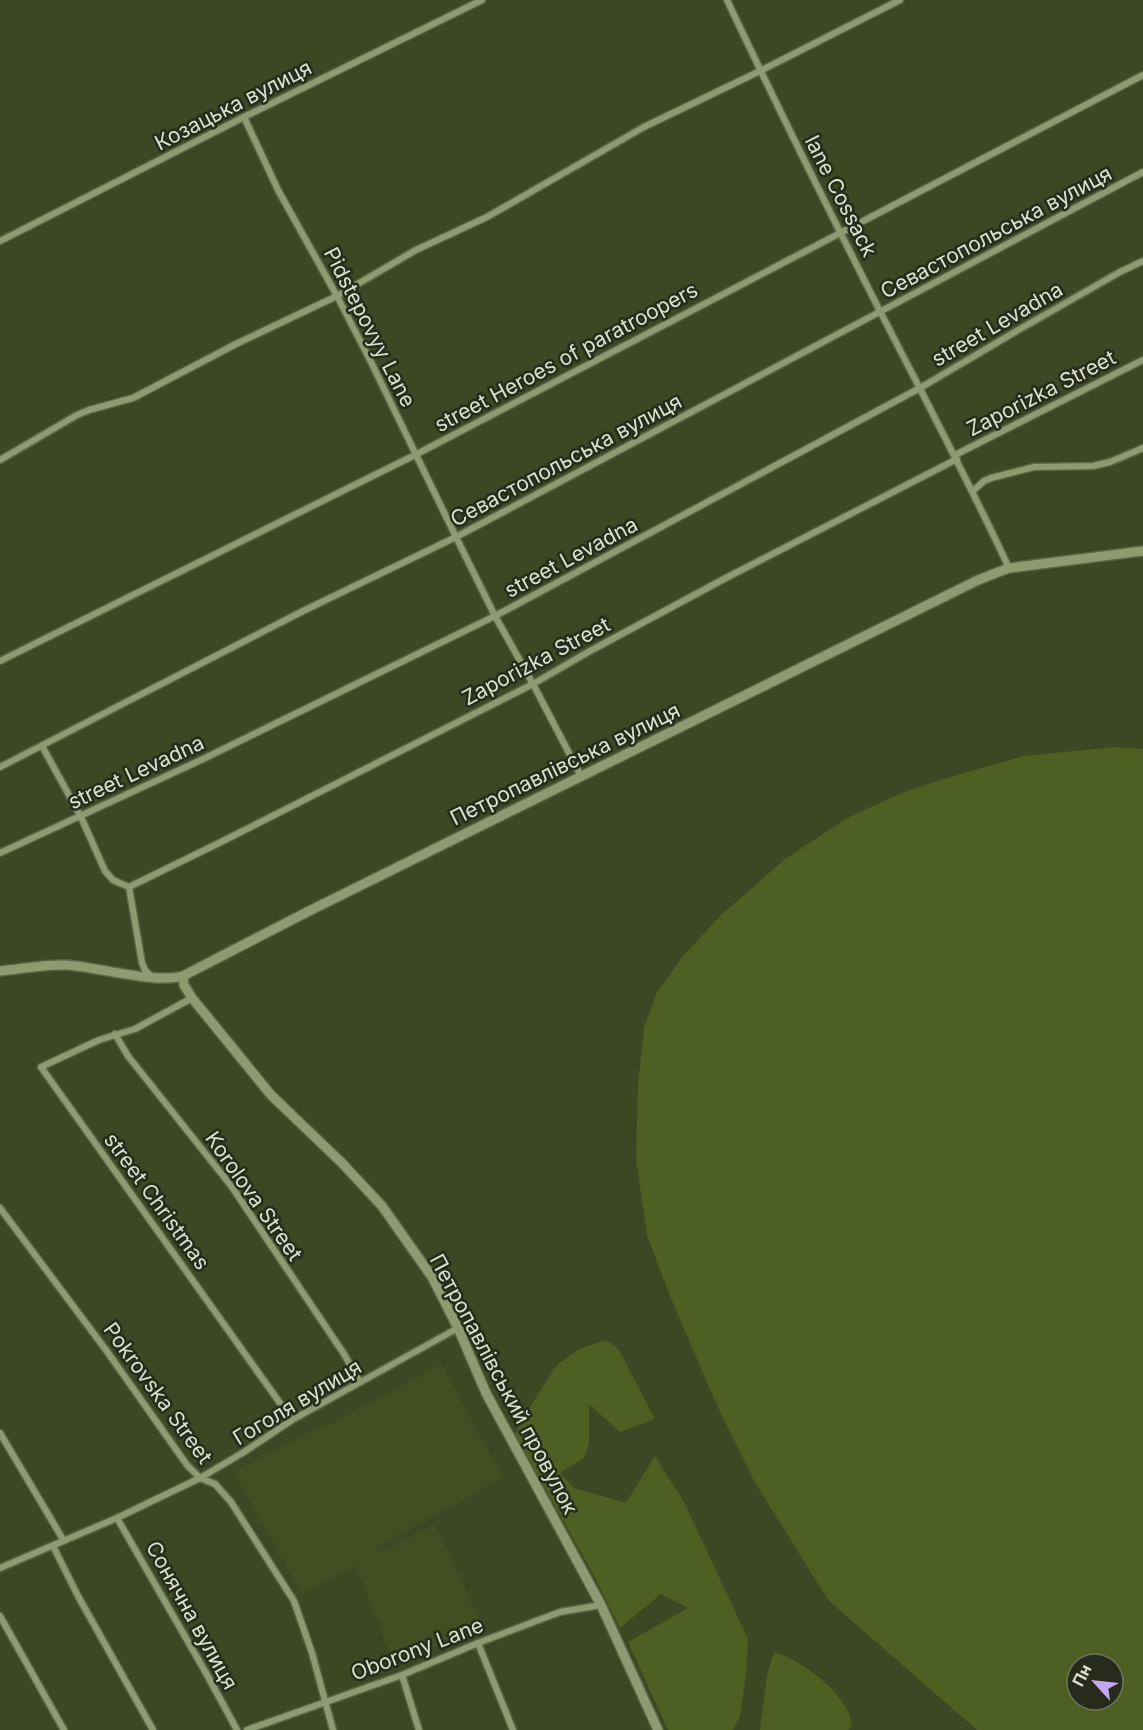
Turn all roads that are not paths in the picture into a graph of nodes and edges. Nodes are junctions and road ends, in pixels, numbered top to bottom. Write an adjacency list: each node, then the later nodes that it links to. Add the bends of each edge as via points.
1 (482, 0): 6 (street, Козацька вулиця)
2 (727, 0): 4 (street, lane Cossack)
3 (900, 0): 4 (street)
4 (760, 71): 8 (street, lane Cossack); 11 (street, via 644,127 487,217 416,250)
5 (1143, 75): 8 (street, street Heroes of paratroopers)
6 (244, 117): 9 (street, Козацька вулиця); 11 (street, Pidstepovyy Lane, via 278,190)
7 (1143, 172): 12 (street, Севастопольська вулиця)
8 (840, 232): 12 (street, lane Cossack); 16 (street, street Heroes of paratroopers)
9 (0, 241)
10 (1143, 261): 14 (street, street Levadna)
11 (337, 296): 16 (street, Pidstepovyy Lane); 18 (street, via 134,398 77,415)
12 (881, 312): 14 (street, lane Cossack); 20 (street, Севастопольська вулиця)
13 (1143, 360): 17 (street, Zaporizka Street)
14 (920, 388): 17 (street, lane Cossack); 23 (street, street Levadna)
15 (1143, 448): 19 (street, via 1093,466 1034,467 991,478)
16 (415, 455): 20 (street, Pidstepovyy Lane); 24 (street, street Heroes of paratroopers)
17 (956, 457): 19 (street, lane Cossack); 25 (street, Zaporizka Street)
18 (0, 460)
19 (973, 491): 22 (street, lane Cossack)
20 (456, 537): 23 (street, Pidstepovyy Lane); 26 (street, Севастопольська вулиця)
21 (1143, 551): 22 (street, Петропавлівська вулиця)
22 (1008, 568): 28 (street, Петропавлівська вулиця)
23 (495, 616): 25 (street, Pidstepovyy Lane); 29 (street, street Levadna)
24 (0, 661)
25 (533, 684): 28 (street, Pidstepovyy Lane); 31 (street, Zaporizka Street)
26 (42, 746): 27 (street, Севастопольська вулиця); 29 (street)
27 (0, 767)
28 (581, 776): 33 (street, Петропавлівська вулиця)
29 (81, 817): 30 (street, street Levadna); 31 (street, via 105,871 113,880)
30 (0, 853)
31 (129, 886): 34 (street, via 142,963)
32 (0, 971): 34 (street, Петропавлівська вулиця, via 65,965)
33 (183, 976): 34 (street, Петропавлівська вулиця); 35 (street, Петропавлівський провулок)
34 (152, 977)
35 (192, 998): 36 (street, via 135,1029); 38 (street, Петропавлівський провулок, via 271,1095 382,1206 432,1277)
36 (115, 1034): 39 (street, Korolova Street, via 128,1056 232,1187); 40 (street, street Christmas, via 41,1067)
37 (0, 1208): 42 (street, Pokrovska Street)
38 (458, 1328): 39 (street, Гоголя вулиця); 47 (street, Петропавлівський провулок, via 486,1393)
39 (360, 1382): 40 (street, Гоголя вулиця)
40 (292, 1420): 42 (street, Гоголя вулиця)
41 (0, 1433): 44 (street)
42 (200, 1478): 43 (street, Гоголя вулиця); 51 (street, Pokrovska Street, via 216,1484 231,1503 294,1601)
43 (117, 1518): 44 (street, Гоголя вулиця); 54 (street, Сонячна вулиця)
44 (64, 1541): 45 (street, Гоголя вулиця)
45 (53, 1546): 46 (street, Гоголя вулиця); 53 (street)
46 (0, 1568)
47 (601, 1605): 49 (street, Oborony Lane, via 560,1612); 59 (street, Петропавлівський провулок)
48 (0, 1616): 52 (street)
49 (478, 1643): 50 (street, Oborony Lane); 58 (street)
50 (402, 1675): 51 (street, Oborony Lane); 57 (street)
51 (324, 1702): 55 (street, Oborony Lane); 56 (street, Pokrovska Street)
52 (64, 1730)
53 (153, 1730)
54 (237, 1730)
55 (247, 1730)
56 (333, 1730)
57 (419, 1730)
58 (513, 1730)
59 (658, 1730)

